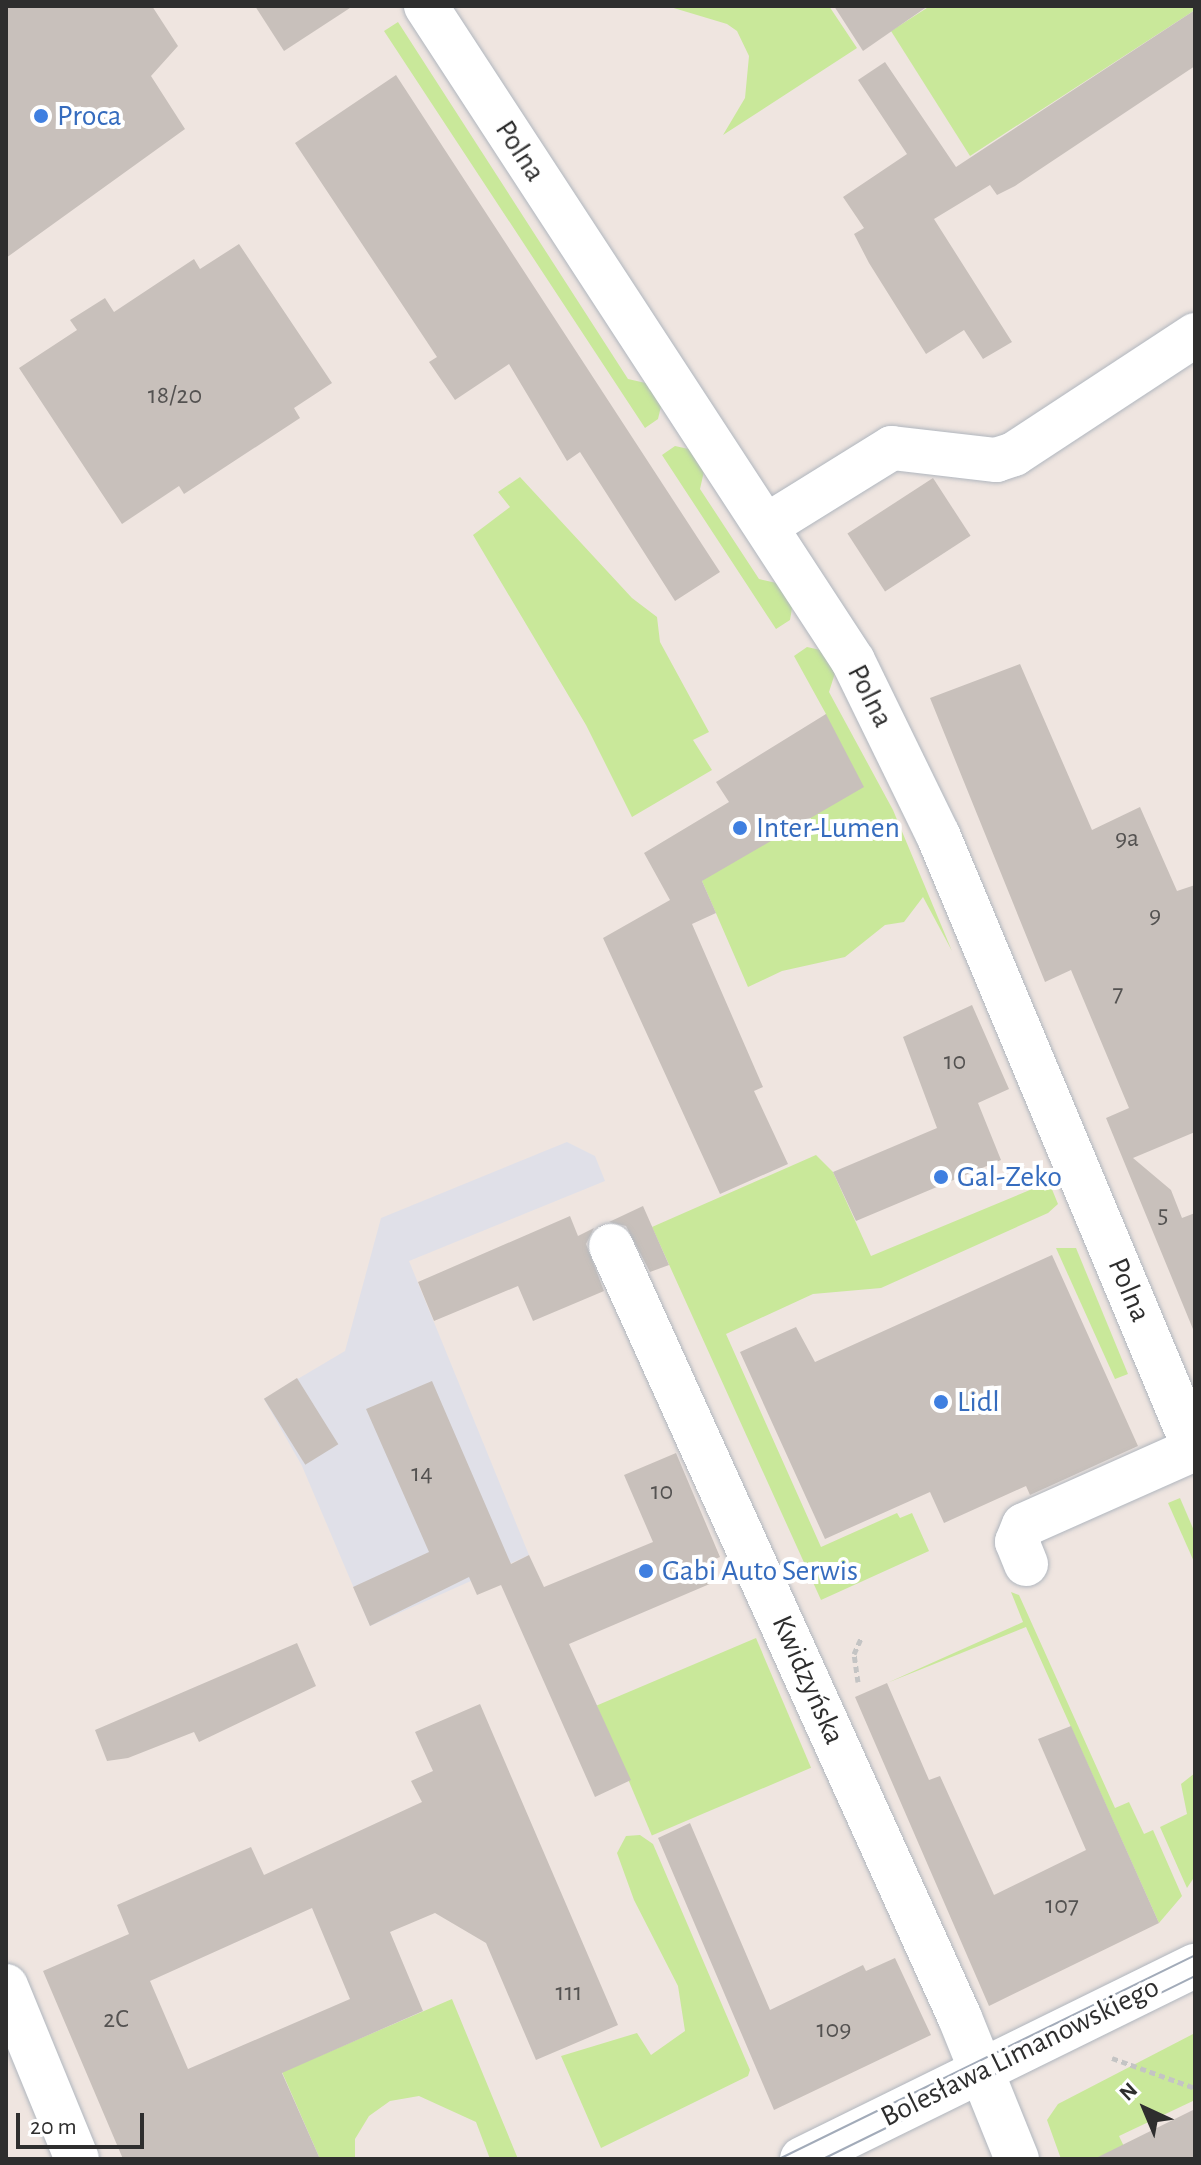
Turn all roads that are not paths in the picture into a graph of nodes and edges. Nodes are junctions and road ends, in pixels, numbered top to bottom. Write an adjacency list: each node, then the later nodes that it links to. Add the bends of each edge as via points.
1 (426, 6): 3 (street, Polna)
2 (1195, 335): 3 (street, via 1014,454 996,460 892,448)
3 (766, 526): 5 (street, Polna, via 853,661 938,835)
4 (611, 1246): 9 (street, Kwidzyńska)
5 (1195, 1449): 6 (street, via 1024,1525 1017,1542)
6 (1026, 1564)
7 (1195, 1966): 9 (street, Bolesława Limanowskiego)
8 (6, 1986): 10 (street)
9 (982, 2072): 11 (street, Bolesława Limanowskiego); 12 (street, Kwidzyńska)
10 (77, 2159)
11 (802, 2159)
12 (1017, 2159)

